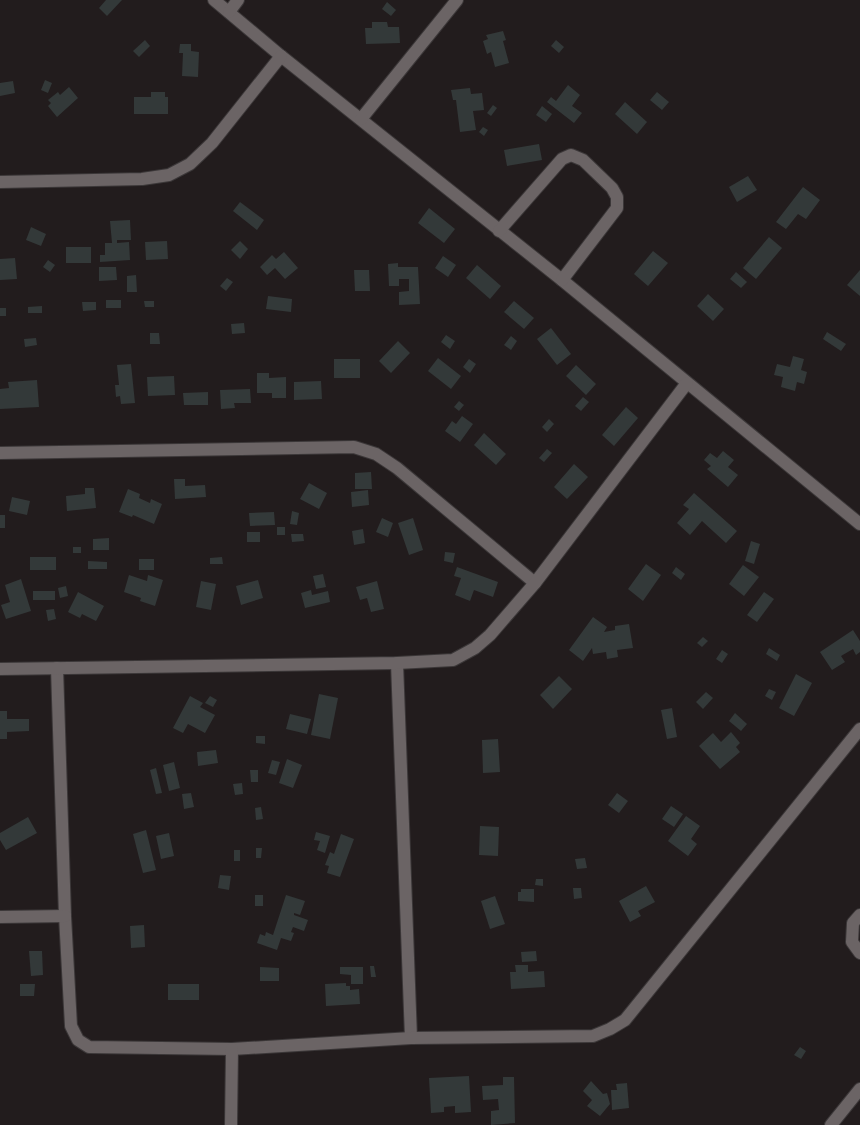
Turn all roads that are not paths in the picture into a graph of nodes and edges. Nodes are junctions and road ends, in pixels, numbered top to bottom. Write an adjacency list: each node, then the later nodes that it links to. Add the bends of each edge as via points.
1 (214, 0): 4 (street)
2 (238, 0): 4 (street)
3 (457, 0): 6 (street)
4 (229, 12): 5 (street)
5 (280, 56): 6 (street); 7 (street, via 212,143 190,164 169,175 142,179)
6 (362, 119): 8 (street)
7 (0, 182)
8 (498, 231): 9 (street); 9 (street, via 562,159 571,156 583,160 612,188 617,197 617,208)
9 (562, 280): 10 (street)
10 (687, 383): 12 (street); 13 (street)
11 (0, 453): 13 (street, via 354,446 376,454 397,468)
12 (860, 524)
13 (535, 583): 14 (street, via 475,648 453,660)
14 (397, 663): 15 (street); 22 (street)
15 (57, 668): 16 (street); 19 (street)
16 (0, 669)
17 (860, 729): 22 (street, via 625,1020 592,1036)
18 (860, 915): 21 (street, via 853,923 852,942)
19 (65, 916): 20 (street); 23 (street, via 70,1026 78,1040 89,1047)
20 (0, 917)
21 (860, 953)
22 (411, 1038): 23 (street)
23 (232, 1049): 25 (street)
24 (860, 1089): 26 (street)
25 (232, 1125)
26 (831, 1125)

